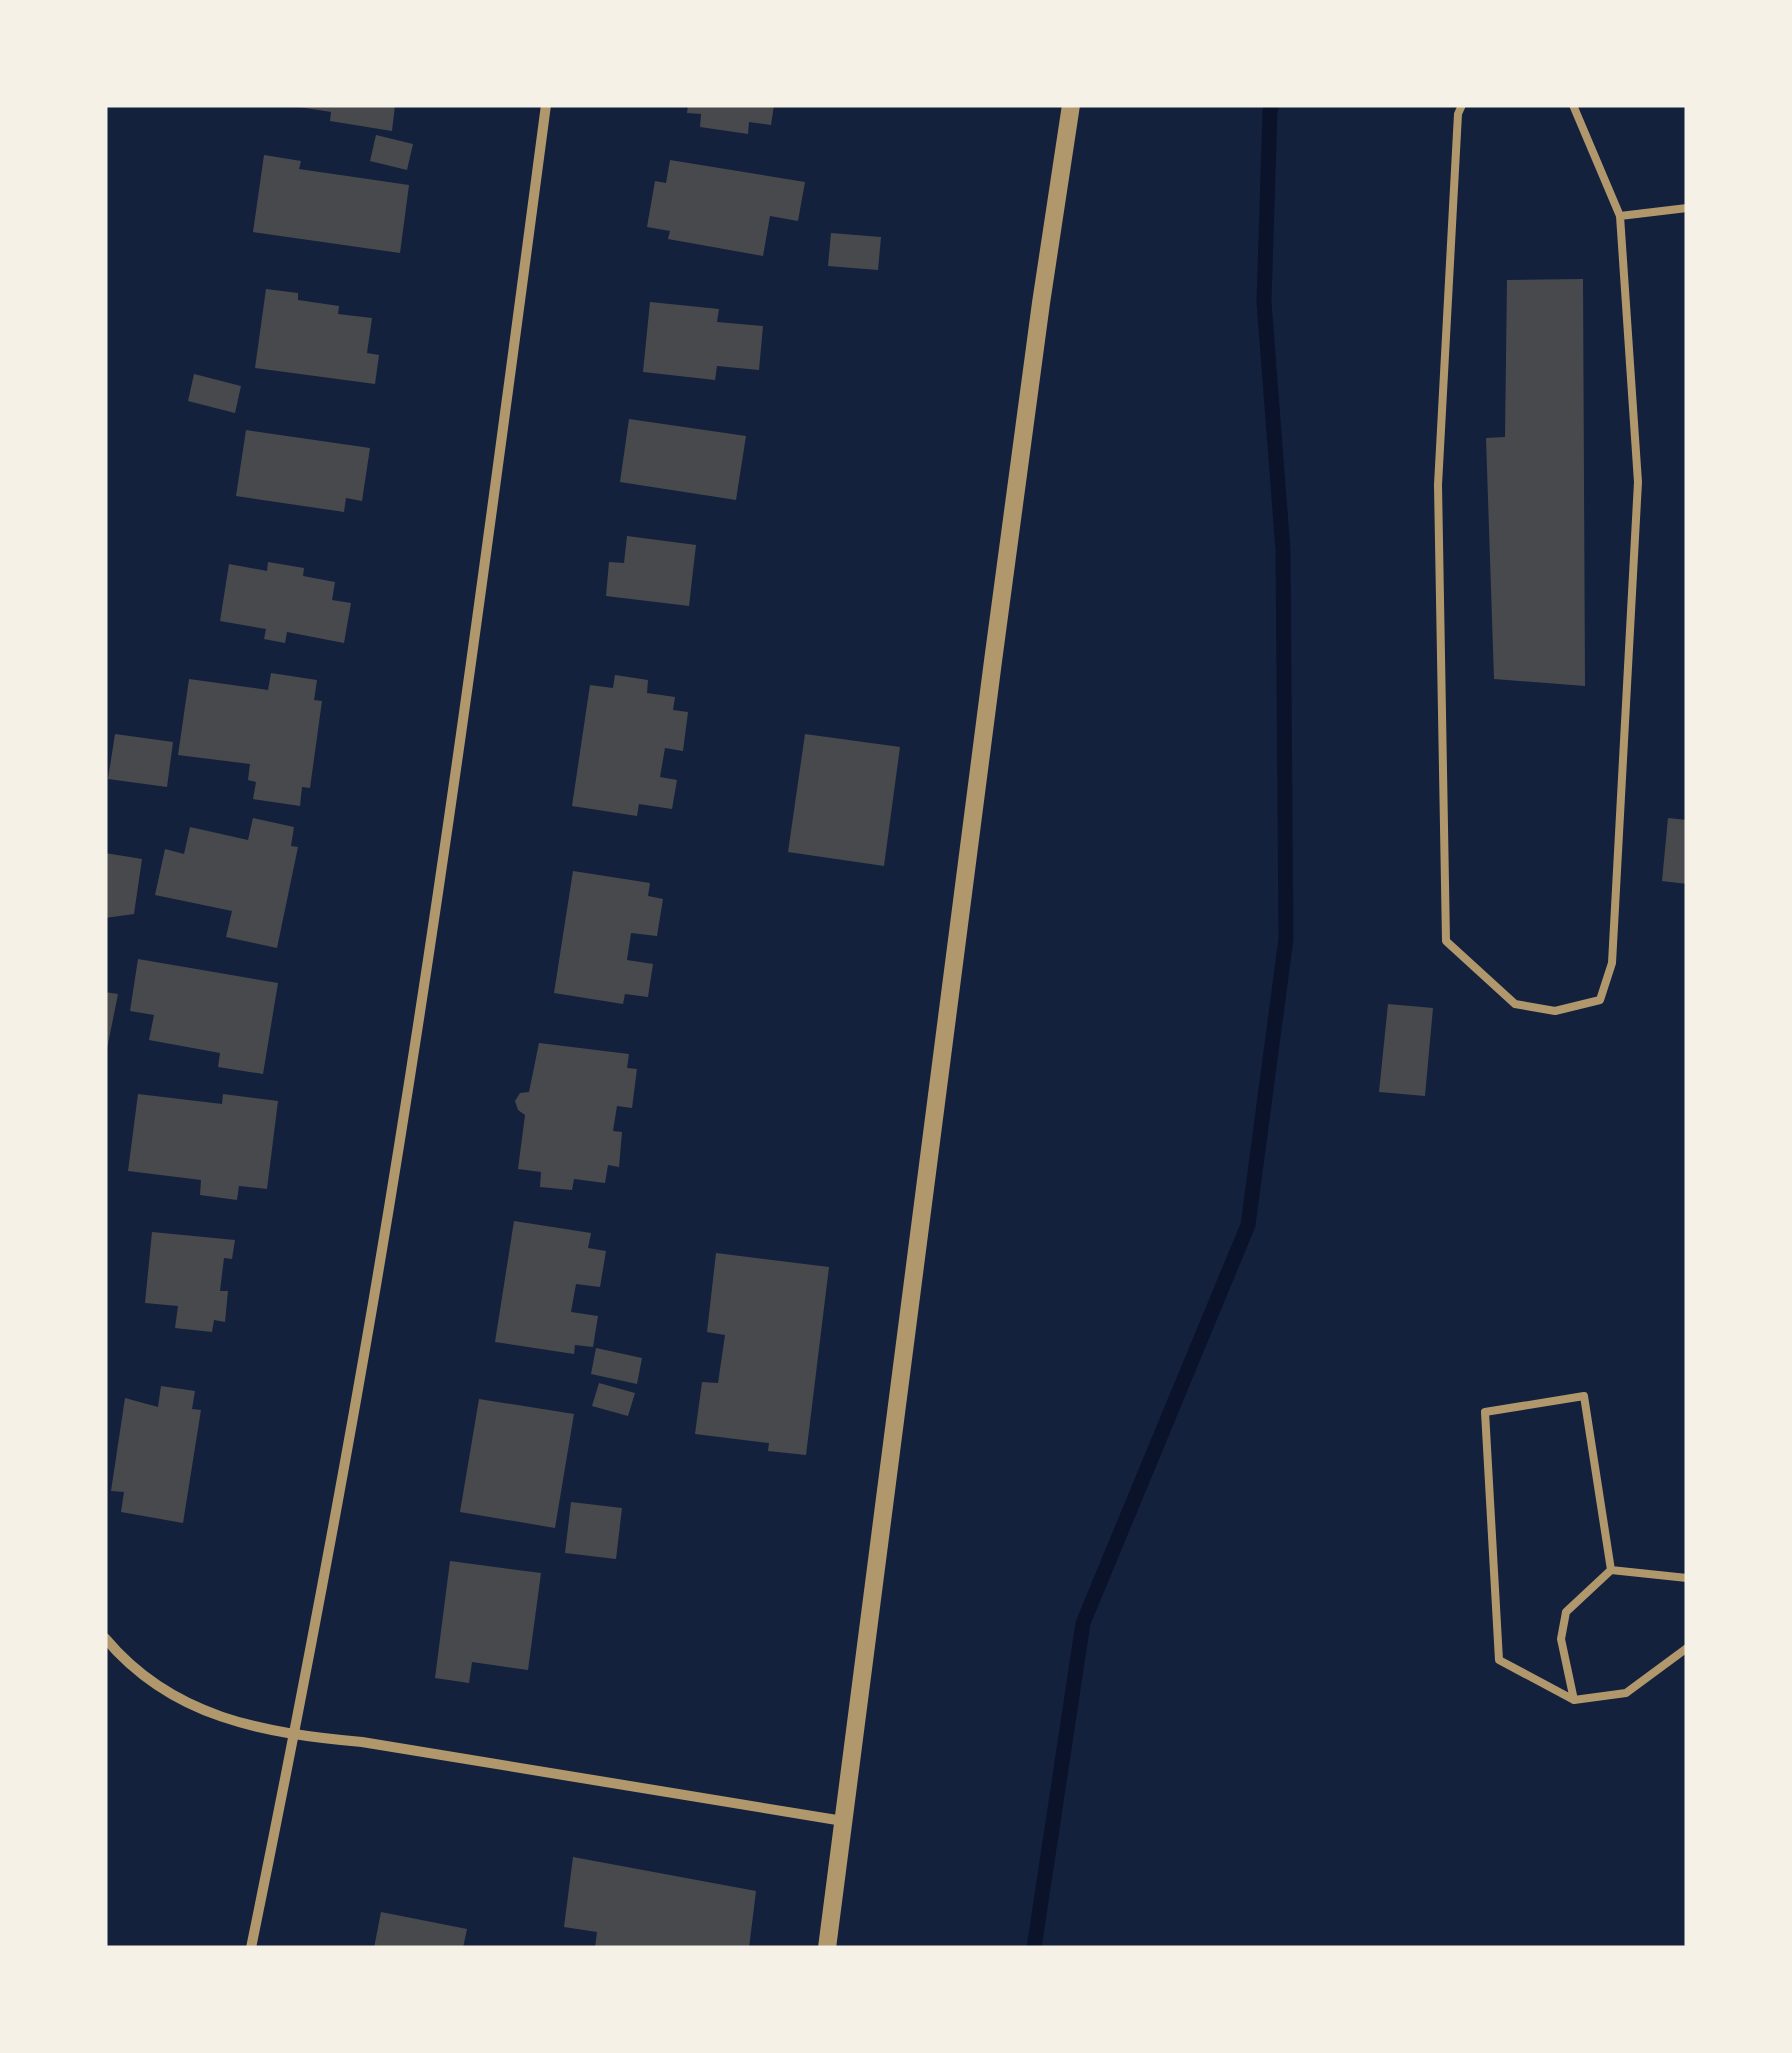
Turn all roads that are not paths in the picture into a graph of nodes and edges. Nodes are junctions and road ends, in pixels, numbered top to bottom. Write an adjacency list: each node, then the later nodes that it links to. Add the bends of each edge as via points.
1 (546, 105): 12 (street, via 416,1034)
2 (1071, 105): 13 (street)
3 (1462, 105): 6 (lane, via 1438,484 1446,940 1515,1004 1555,1012 1600,1000 1612,963 1638,482)
4 (1573, 105): 6 (lane)
5 (1687, 208): 6 (lane)
6 (1620, 216)
7 (1610, 1570): 8 (lane); 11 (lane, via 1566,1612 1561,1639); 11 (lane, via 1584,1396 1485,1412 1499,1660)
8 (1687, 1578)
9 (105, 1638): 12 (street, via 138,1672 196,1708)
10 (1687, 1648): 11 (lane, via 1626,1692)
11 (1574, 1700)
12 (294, 1736): 13 (street); 14 (street)
13 (843, 1821): 15 (street)
14 (251, 1948)
15 (827, 1948)

